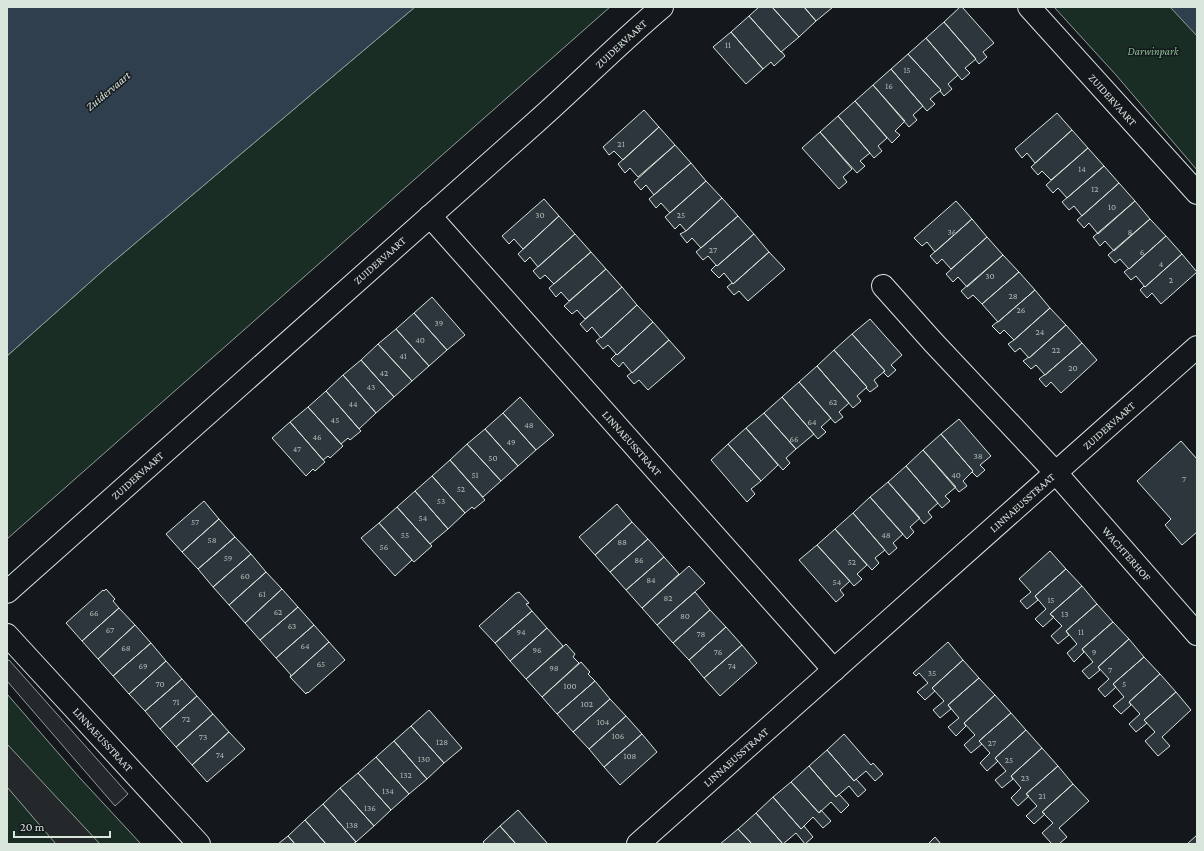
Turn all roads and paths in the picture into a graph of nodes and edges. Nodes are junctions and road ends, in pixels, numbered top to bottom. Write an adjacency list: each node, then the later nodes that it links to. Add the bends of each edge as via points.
1 (662, 7): 4 (street, ZUIDERVAART)
2 (1029, 7): 3 (street, ZUIDERVAART)
3 (1197, 193)
4 (430, 216): 8 (street, ZUIDERVAART); 11 (street, LINNAEUSSTRAAT)
5 (883, 286): 7 (street, LINNAEUSSTRAAT)
6 (1197, 347): 7 (street, ZUIDERVAART)
7 (1056, 472): 9 (street, WACHTERHOF); 11 (street, LINNAEUSSTRAAT)
8 (7, 592)
9 (1197, 634)
10 (7, 635): 12 (street, LINNAEUSSTRAAT)
11 (834, 670): 13 (street, LINNAEUSSTRAAT)
12 (199, 844)
13 (638, 844)

